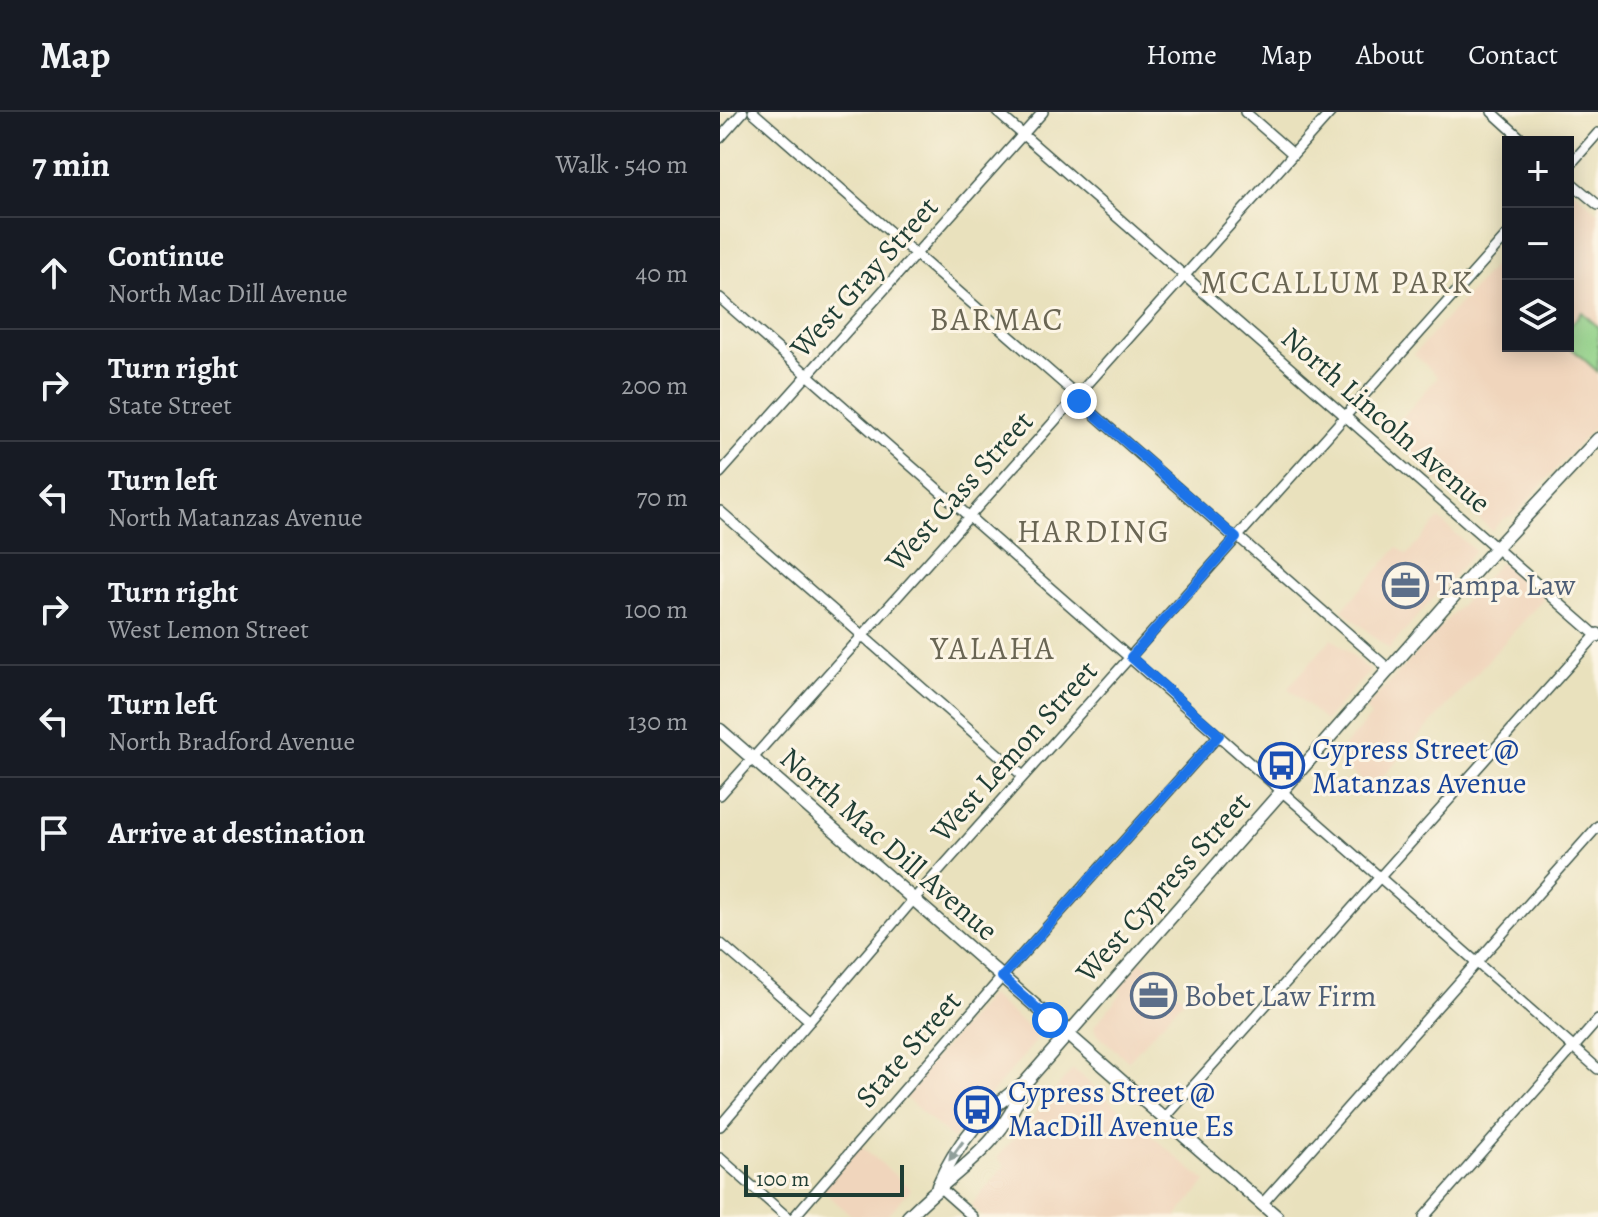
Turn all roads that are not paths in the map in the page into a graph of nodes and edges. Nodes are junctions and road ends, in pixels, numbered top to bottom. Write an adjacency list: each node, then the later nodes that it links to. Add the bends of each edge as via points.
1 (743, 112): 11 (street)
2 (753, 112): 17 (street)
3 (997, 112): 9 (street, North Lincoln Avenue)
4 (1043, 112): 9 (street, West Gray Street)
5 (1245, 112): 12 (street)
6 (1331, 112): 12 (street, West Cass Street)
7 (1492, 112): 10 (street)
8 (1598, 133): 13 (street)
9 (1023, 135): 17 (street, West Gray Street); 18 (street, North Lincoln Avenue)
10 (1518, 136)
11 (720, 138)
12 (1293, 154): 18 (street, West Cass Street)
13 (1574, 160)
14 (1574, 185): 15 (street)
15 (1598, 205)
16 (1502, 241): 22 (street, West Lemon Street)
17 (915, 254): 20 (street, West Gray Street); 21 (street)
18 (1185, 275): 21 (street, West Cass Street); 22 (street, North Lincoln Avenue)
19 (720, 298): 20 (street)
20 (807, 375): 24 (street, West Gray Street); 26 (street)
21 (1075, 396): 26 (street, West Cass Street); 27 (street)
22 (1345, 416): 27 (street, West Lemon Street); 28 (street, North Lincoln Avenue)
23 (1598, 439): 28 (street, West Cypress Street)
24 (720, 473)
25 (720, 511): 29 (street)
26 (970, 515): 29 (street, West Cass Street); 31 (street)
27 (1236, 538): 31 (street, West Lemon Street); 32 (street)
28 (1496, 548): 30 (street, North Lincoln Avenue); 32 (street, West Cypress Street)
29 (862, 635): 35 (street, West Cass Street); 36 (street)
30 (1597, 635): 40 (street)
31 (1131, 657): 34 (street); 36 (street, West Lemon Street)
32 (1390, 670): 37 (street, West Cypress Street)
33 (720, 730): 35 (street, North Mac Dill Avenue)
34 (1219, 735): 37 (street); 44 (street, State Street)
35 (752, 759): 38 (street, West Cass Street); 41 (street, North Mac Dill Avenue)
36 (1023, 776): 41 (street, West Lemon Street)
37 (1284, 790): 40 (street); 47 (street, West Cypress Street)
38 (720, 795)
39 (1598, 826): 43 (street)
40 (1381, 876): 43 (street); 51 (street)
41 (913, 900): 44 (street, North Mac Dill Avenue); 46 (street, West Lemon Street)
42 (720, 943): 46 (street)
43 (1477, 962): 48 (street); 55 (street)
44 (1002, 977): 47 (street, North Mac Dill Avenue); 57 (street, State Street)
45 (1598, 1020): 48 (street)
46 (810, 1021): 52 (street, West Lemon Street)
47 (1067, 1035): 50 (street, West Cypress Street); 51 (street, North Mac Dill Avenue)
48 (1574, 1048): 49 (street); 62 (street)
49 (1598, 1069)
50 (1024, 1084): 54 (street, West Cypress Street, one-way to 54, via 998,1102 951,1154); 54 (street, West Cypress Street, via 1013,1115 987,1147)
51 (1163, 1120): 55 (street, North Mac Dill Avenue)
52 (720, 1126)
53 (720, 1158): 56 (street)
54 (938, 1186): 58 (street, West Cypress Street); 59 (street)
55 (1264, 1205): 60 (street); 61 (street, North Mac Dill Avenue)
56 (787, 1217)
57 (794, 1217)
58 (908, 1217)
59 (973, 1217)
60 (1256, 1217)
61 (1277, 1217)
62 (1424, 1217)

